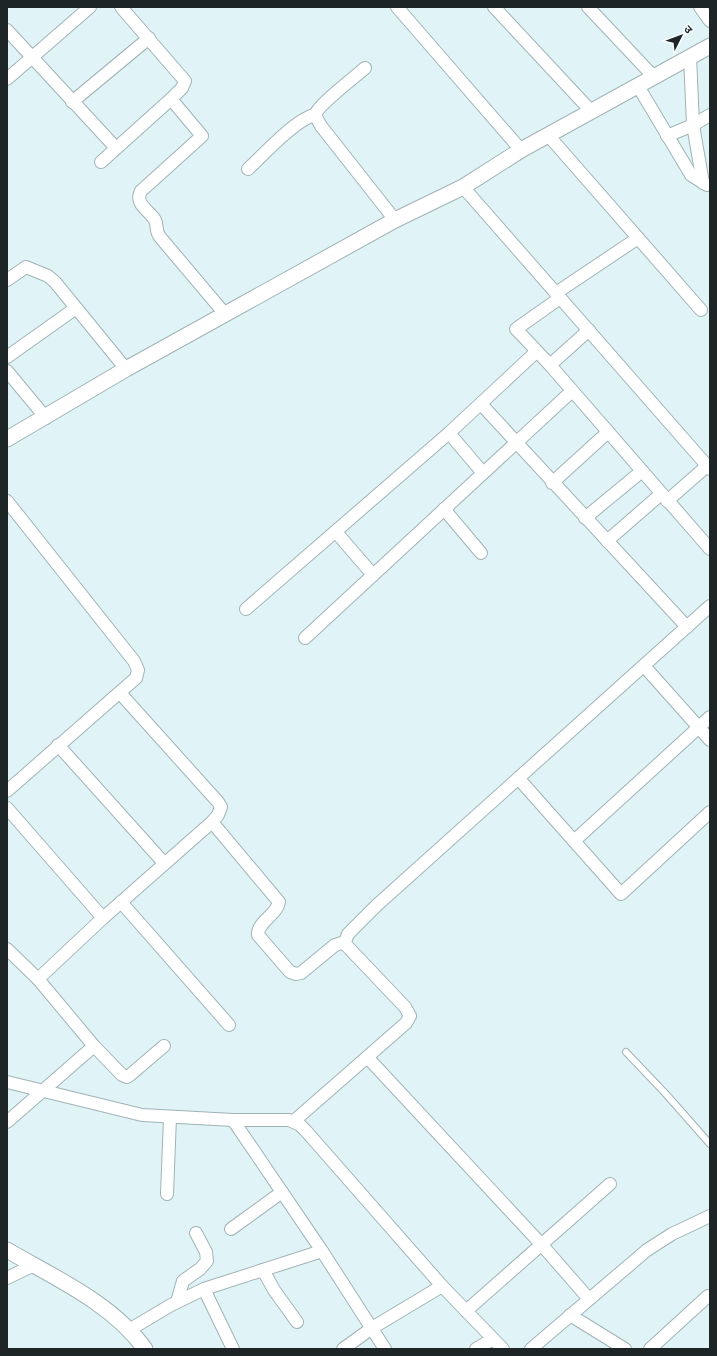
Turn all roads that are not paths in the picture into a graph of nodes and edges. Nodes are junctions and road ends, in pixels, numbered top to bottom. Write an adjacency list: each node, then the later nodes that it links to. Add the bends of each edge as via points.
1 (90, 7): 12 (street)
2 (121, 7): 9 (street)
3 (397, 7): 26 (street)
4 (494, 7): 19 (street)
5 (588, 7): 14 (street)
6 (700, 7): 7 (street)
7 (710, 20)
8 (7, 30): 12 (street)
9 (149, 38): 17 (street, via 185,81); 18 (street)
10 (710, 46): 11 (street)
11 (690, 56): 14 (street); 22 (street)
12 (31, 58): 15 (street); 18 (street)
13 (365, 68): 20 (street, via 316,111)
14 (653, 76): 16 (street)
15 (7, 79)
16 (638, 86): 19 (street); 24 (street)
17 (171, 99): 25 (street); 37 (street, via 202,136 141,191 140,204 156,221 155,229 160,237)
18 (72, 102): 25 (street)
19 (591, 111): 23 (street)
20 (315, 115): 28 (street, via 299,122); 31 (street)
21 (710, 115): 22 (street)
22 (693, 124): 24 (street); 29 (street)
23 (548, 135): 26 (street); 32 (street)
24 (667, 136): 29 (street, via 691,175)
25 (116, 148): 27 (street)
26 (521, 150): 30 (street)
27 (101, 162)
28 (248, 169)
29 (707, 184)
30 (463, 186): 31 (street); 34 (street)
31 (395, 220): 37 (street)
32 (638, 238): 34 (street); 36 (street)
33 (7, 280): 35 (street, via 30,267 55,282)
34 (558, 295): 38 (street); 39 (street, via 516,329)
35 (76, 308): 40 (street); 42 (street)
36 (701, 310)
37 (225, 314): 42 (street)
38 (589, 330): 41 (street); 51 (street)
39 (536, 352): 41 (street); 45 (street)
40 (7, 357)
41 (550, 366): 44 (street)
42 (126, 369): 46 (street)
43 (7, 371): 46 (street)
44 (572, 391): 47 (street); 50 (street)
45 (481, 404): 48 (street); 50 (street)
46 (46, 418): 49 (street)
47 (608, 432): 52 (street); 54 (street)
48 (449, 433): 53 (street); 59 (street)
49 (7, 439)
50 (516, 443): 53 (street); 54 (street)
51 (709, 468): 55 (street)
52 (642, 471): 55 (street); 58 (street)
53 (483, 473): 57 (street)
54 (552, 483): 58 (street)
55 (664, 498): 60 (street); 61 (street)
56 (7, 501): 69 (street, via 134,662 138,670 136,678)
57 (444, 509): 62 (street); 63 (street)
58 (585, 518): 60 (street)
59 (336, 532): 63 (street); 65 (street)
60 (607, 541): 66 (street)
61 (710, 549)
62 (481, 553)
63 (373, 575): 67 (street)
64 (710, 606): 66 (street)
65 (246, 609)
66 (687, 628): 68 (street)
67 (305, 638)
68 (644, 666): 71 (street); 74 (street)
69 (120, 693): 73 (street); 78 (street, via 221,807)
70 (710, 717): 71 (street)
71 (698, 727): 72 (street); 79 (street)
72 (710, 740)
73 (58, 745): 75 (street); 80 (street)
74 (519, 779): 79 (street); 83 (street, via 377,905 348,934)
75 (7, 791)
76 (7, 808): 82 (street)
77 (710, 812): 79 (street, via 621,894)
78 (212, 822): 80 (street); 83 (street, via 277,898 278,907 259,928 258,935 290,972 301,973 335,945)
79 (574, 841)
80 (164, 863): 81 (street)
81 (122, 902): 82 (street); 86 (street)
82 (103, 918): 85 (street)
83 (345, 942): 90 (street, via 405,1007 410,1016 406,1023)
84 (7, 948): 85 (street)
85 (38, 979): 87 (street)
86 (229, 1025)
87 (94, 1046): 88 (street, via 122,1075 128,1077); 92 (street)
88 (164, 1046)
89 (626, 1052): 97 (lane)
90 (368, 1058): 95 (street); 104 (street)
91 (7, 1082): 92 (street)
92 (41, 1091): 93 (street, via 126,1112); 96 (street)
93 (170, 1117): 94 (street); 100 (street)
94 (233, 1120): 95 (street); 99 (street)
95 (294, 1121): 110 (street, via 306,1131)
96 (7, 1122)
97 (710, 1144)
98 (610, 1184): 104 (street)
99 (282, 1192): 102 (street); 106 (street)
100 (167, 1194)
101 (710, 1216): 113 (street, via 657,1242)
102 (232, 1229)
103 (196, 1233): 114 (street, via 206,1252 207,1261 183,1281)
104 (541, 1244): 113 (street); 115 (street)
105 (7, 1250): 107 (street)
106 (322, 1251): 108 (street); 118 (street)
107 (34, 1265): 109 (street); 119 (street, via 86,1294)
108 (263, 1270): 111 (street); 117 (street)
109 (7, 1278)
110 (442, 1286): 115 (street); 118 (street)
111 (204, 1289): 114 (street); 123 (street)
112 (708, 1296): 129 (street)
113 (589, 1299): 116 (street)
114 (177, 1302): 119 (street)
115 (466, 1311): 120 (street)
116 (570, 1315): 127 (street); 128 (street)
117 (297, 1322)
118 (372, 1328): 121 (street); 124 (street)
119 (129, 1330): 122 (street)
120 (493, 1339): 125 (street); 126 (street)
121 (348, 1348)
122 (145, 1349)
123 (233, 1349)
124 (385, 1349)
125 (476, 1349)
126 (503, 1349)
127 (531, 1349)
128 (625, 1349)
129 (650, 1349)

